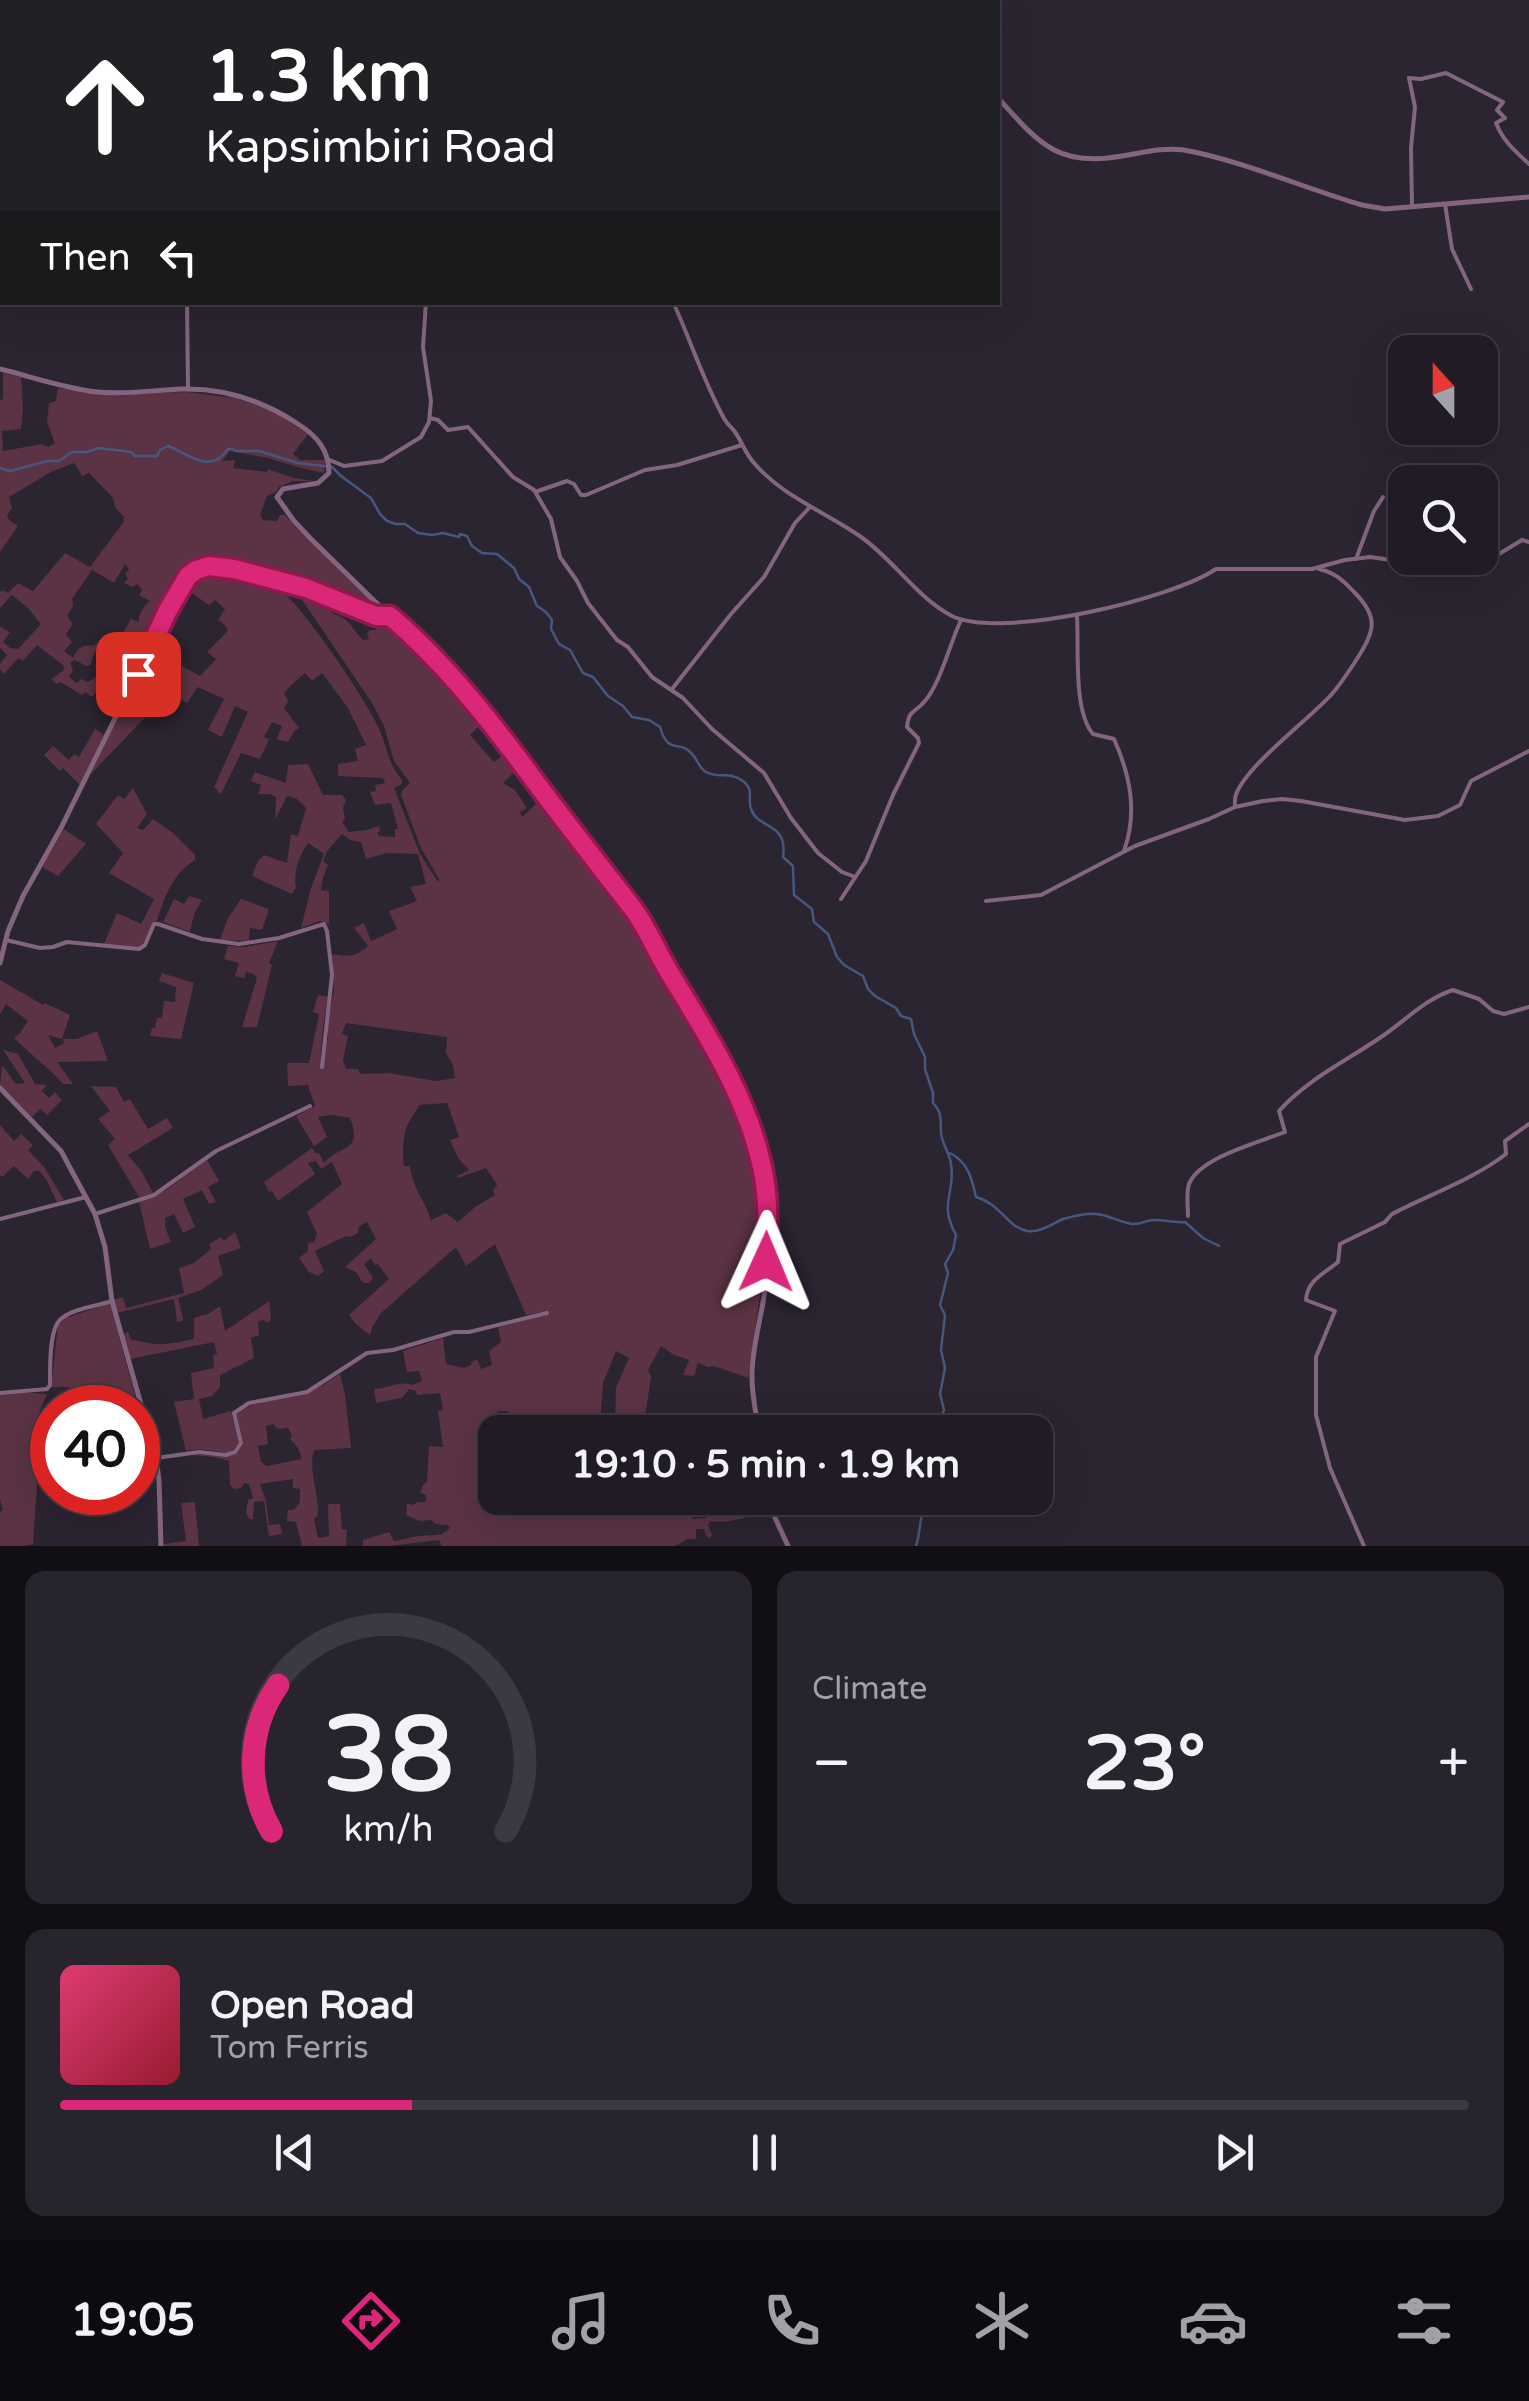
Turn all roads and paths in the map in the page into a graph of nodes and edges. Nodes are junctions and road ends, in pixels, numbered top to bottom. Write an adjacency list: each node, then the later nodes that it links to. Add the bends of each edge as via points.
1 (1000, 100): 5 (street, via 1041,142 1074,158 1181,150 1362,205)
2 (1529, 164): 5 (street, via 1496,123 1504,118 1502,102 1446,72 1409,78 1415,107)
3 (1529, 197): 4 (street)
4 (1445, 204): 5 (street); 6 (street, via 1452,249)
5 (1412, 207)
6 (1471, 289)
7 (186, 305): 11 (street)
8 (426, 305): 12 (street)
9 (673, 305): 13 (street)
10 (0, 369): 11 (street, via 103,392)
11 (188, 389): 14 (street, via 266,404 315,436)
12 (430, 418): 14 (street, via 419,440 382,461); 15 (street, via 448,430 468,427)
13 (742, 444): 15 (street, via 645,470 586,495 566,481); 17 (street, via 755,464)
14 (328, 464): 21 (street, via 318,483 283,489 279,501)
15 (535, 492): 24 (street, via 551,519 560,557 588,603 652,676)
16 (1383, 497): 19 (street)
17 (810, 507): 23 (street, via 879,550 936,606); 24 (street, via 764,577)
18 (1529, 542): 19 (street, via 1455,569)
19 (1356, 560): 20 (street)
20 (1316, 569): 22 (street, via 1216,568 1203,578); 26 (street, via 1341,578 1365,602 1372,633 1342,683 1243,783)
21 (390, 616): 31 (street, via 225,567 192,572); 46 (street, via 448,673 647,929 732,1084 760,1160 767,1202 766,1286 752,1374)
22 (1077, 616): 23 (street); 27 (street, via 1083,717 1093,734 1114,738 1129,780)
23 (962, 620): 28 (street, via 934,685 909,716 907,727 919,743)
24 (672, 689): 28 (street, via 764,773 818,852)
25 (1529, 751): 26 (street, via 1471,781 1460,805 1438,816 1405,820 1282,799)
26 (1236, 807): 27 (street)
27 (1124, 851): 30 (street, via 1042,895)
28 (856, 878): 29 (street)
29 (840, 899)
30 (986, 901)
31 (3, 943): 32 (street); 34 (street, via 140,948 158,924 239,944 324,924 332,975)
32 (0, 962)
33 (1529, 1008): 40 (street, via 1504,1014 1453,990 1424,1005 1286,1104 1279,1111 1285,1132 1209,1163 1188,1186)
34 (322, 1068)
35 (0, 1088): 38 (street, via 61,1151)
36 (310, 1106): 39 (street, via 216,1151 154,1195)
37 (1529, 1124): 52 (street, via 1504,1141 1506,1154 1499,1160 1340,1244 1340,1259 1307,1292 1306,1300 1335,1311 1316,1357 1316,1416)
38 (86, 1197): 39 (street); 41 (street)
39 (96, 1214): 42 (street)
40 (1188, 1216)
41 (0, 1218)
42 (112, 1301): 44 (street); 45 (street, via 58,1322 48,1390)
43 (548, 1313): 47 (street, via 367,1353 307,1392 238,1408 240,1445 231,1454)
44 (136, 1385)
45 (0, 1393)
46 (757, 1415)
47 (160, 1457)
48 (160, 1480): 50 (street)
49 (774, 1515): 51 (street)
50 (161, 1546)
51 (788, 1546)
52 (1364, 1546)

